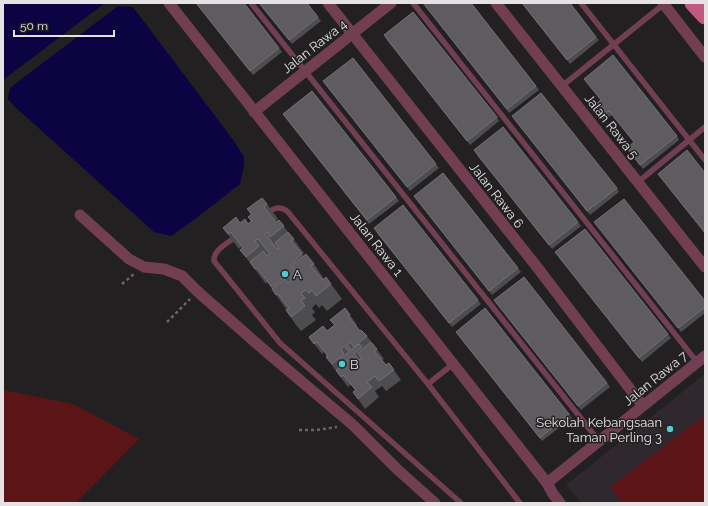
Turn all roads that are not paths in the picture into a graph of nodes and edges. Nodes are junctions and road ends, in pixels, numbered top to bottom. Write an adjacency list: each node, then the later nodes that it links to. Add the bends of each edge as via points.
1 (169, 3): 16 (street, Jalan Rawa 1)
2 (251, 3): 14 (lane)
3 (328, 3): 11 (street, Jalan Rawa 6)
4 (391, 3): 11 (street, Jalan Rawa 4)
5 (413, 3): 25 (lane)
6 (496, 3): 15 (street, Jalan Rawa 5)
7 (581, 3): 12 (lane)
8 (693, 3): 10 (main road)
9 (663, 4): 12 (lane); 13 (street)
10 (705, 16)
11 (352, 34): 14 (street, Jalan Rawa 4); 28 (street, Jalan Rawa 6, via 537,267)
12 (614, 44): 15 (lane); 18 (lane)
13 (705, 56)
14 (305, 72): 16 (street, Jalan Rawa 4); 29 (lane)
15 (562, 86): 20 (street, Jalan Rawa 5)
16 (254, 112): 26 (street, Jalan Rawa 1)
17 (705, 127): 18 (lane)
18 (689, 140): 19 (lane); 20 (lane)
19 (705, 160)
20 (638, 182): 24 (street, Jalan Rawa 5)
21 (80, 215): 31 (street, via 129,259 144,267 164,269 182,276 197,292 353,425)
22 (259, 219): 27 (lane, via 275,208 288,212)
23 (241, 233): 32 (lane, via 215,254 216,265 280,343)
24 (705, 267)
25 (701, 359): 28 (street, Jalan Rawa 7)
26 (454, 364): 27 (lane); 30 (street, Jalan Rawa 1)
27 (428, 384): 33 (lane)
28 (643, 406): 29 (street, Jalan Rawa 7)
29 (599, 441): 30 (street, Jalan Rawa 7)
30 (547, 483): 34 (street, Jalan Rawa 1)
31 (435, 503)
32 (461, 503)
33 (520, 503)
34 (560, 503)

